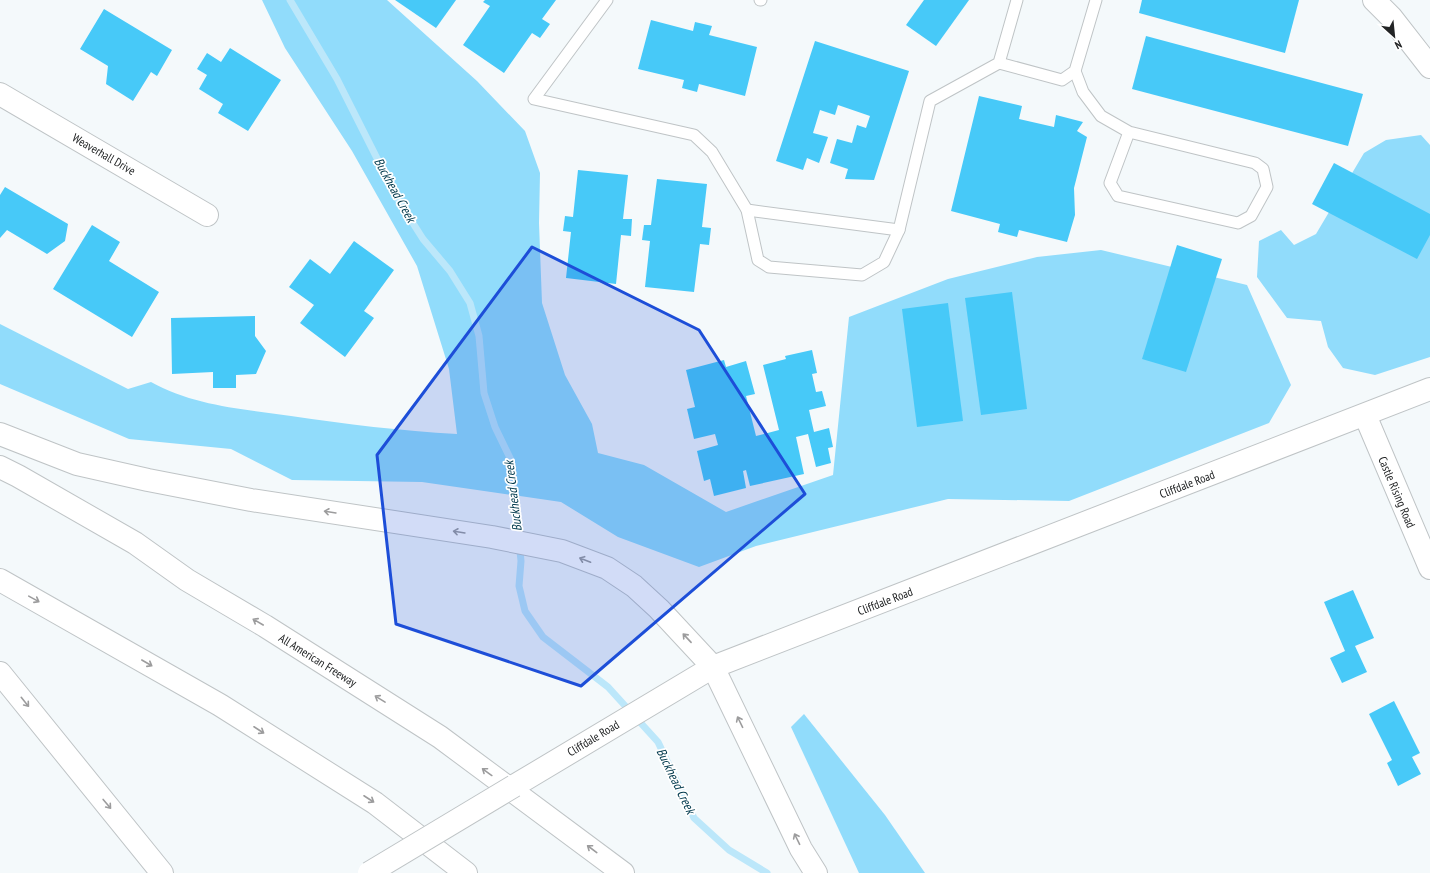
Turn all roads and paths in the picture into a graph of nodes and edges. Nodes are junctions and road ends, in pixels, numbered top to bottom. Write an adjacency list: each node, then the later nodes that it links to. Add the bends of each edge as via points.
1 (607, 0): 10 (lane, via 534,99 694,136 712,152)
2 (1017, 0): 5 (lane)
3 (1096, 0): 7 (lane)
4 (1374, 0): 6 (main road, via 1391,17)
5 (999, 63): 7 (lane, via 1062,80); 12 (lane, via 930,101)
6 (1430, 67)
7 (1075, 71): 9 (lane, via 1083,92 1101,116)
8 (0, 94): 11 (main road, Weaverhall Drive)
9 (1129, 132): 9 (lane, via 1255,163 1263,169 1267,187 1251,216 1238,223 1118,196 1110,183)
10 (747, 210): 12 (lane); 12 (lane, via 758,260 769,267 862,275 884,262)
11 (207, 214)
12 (899, 230)
13 (1430, 389): 14 (main road, Cliffdale Road)
14 (1365, 415): 17 (main road, Castle Rising Road); 19 (main road, Cliffdale Road)
15 (0, 434): 19 (main road, one-way to 15, via 659,608 634,586 606,568 562,551 492,537 251,500 148,480 77,464)
16 (0, 467): 24 (main road, All American Freeway, one-way to 16, via 440,737 265,626 187,580 135,543)
17 (1430, 568)
18 (0, 580): 23 (main road, one-way to 23, via 220,705 375,803)
19 (713, 667): 22 (main road, Cliffdale Road, bridge); 25 (main road, one-way to 19, via 801,849)
20 (0, 673): 21 (main road, one-way to 21)
21 (162, 873)
22 (370, 873)
23 (466, 873)
24 (623, 873)
25 (816, 873)

